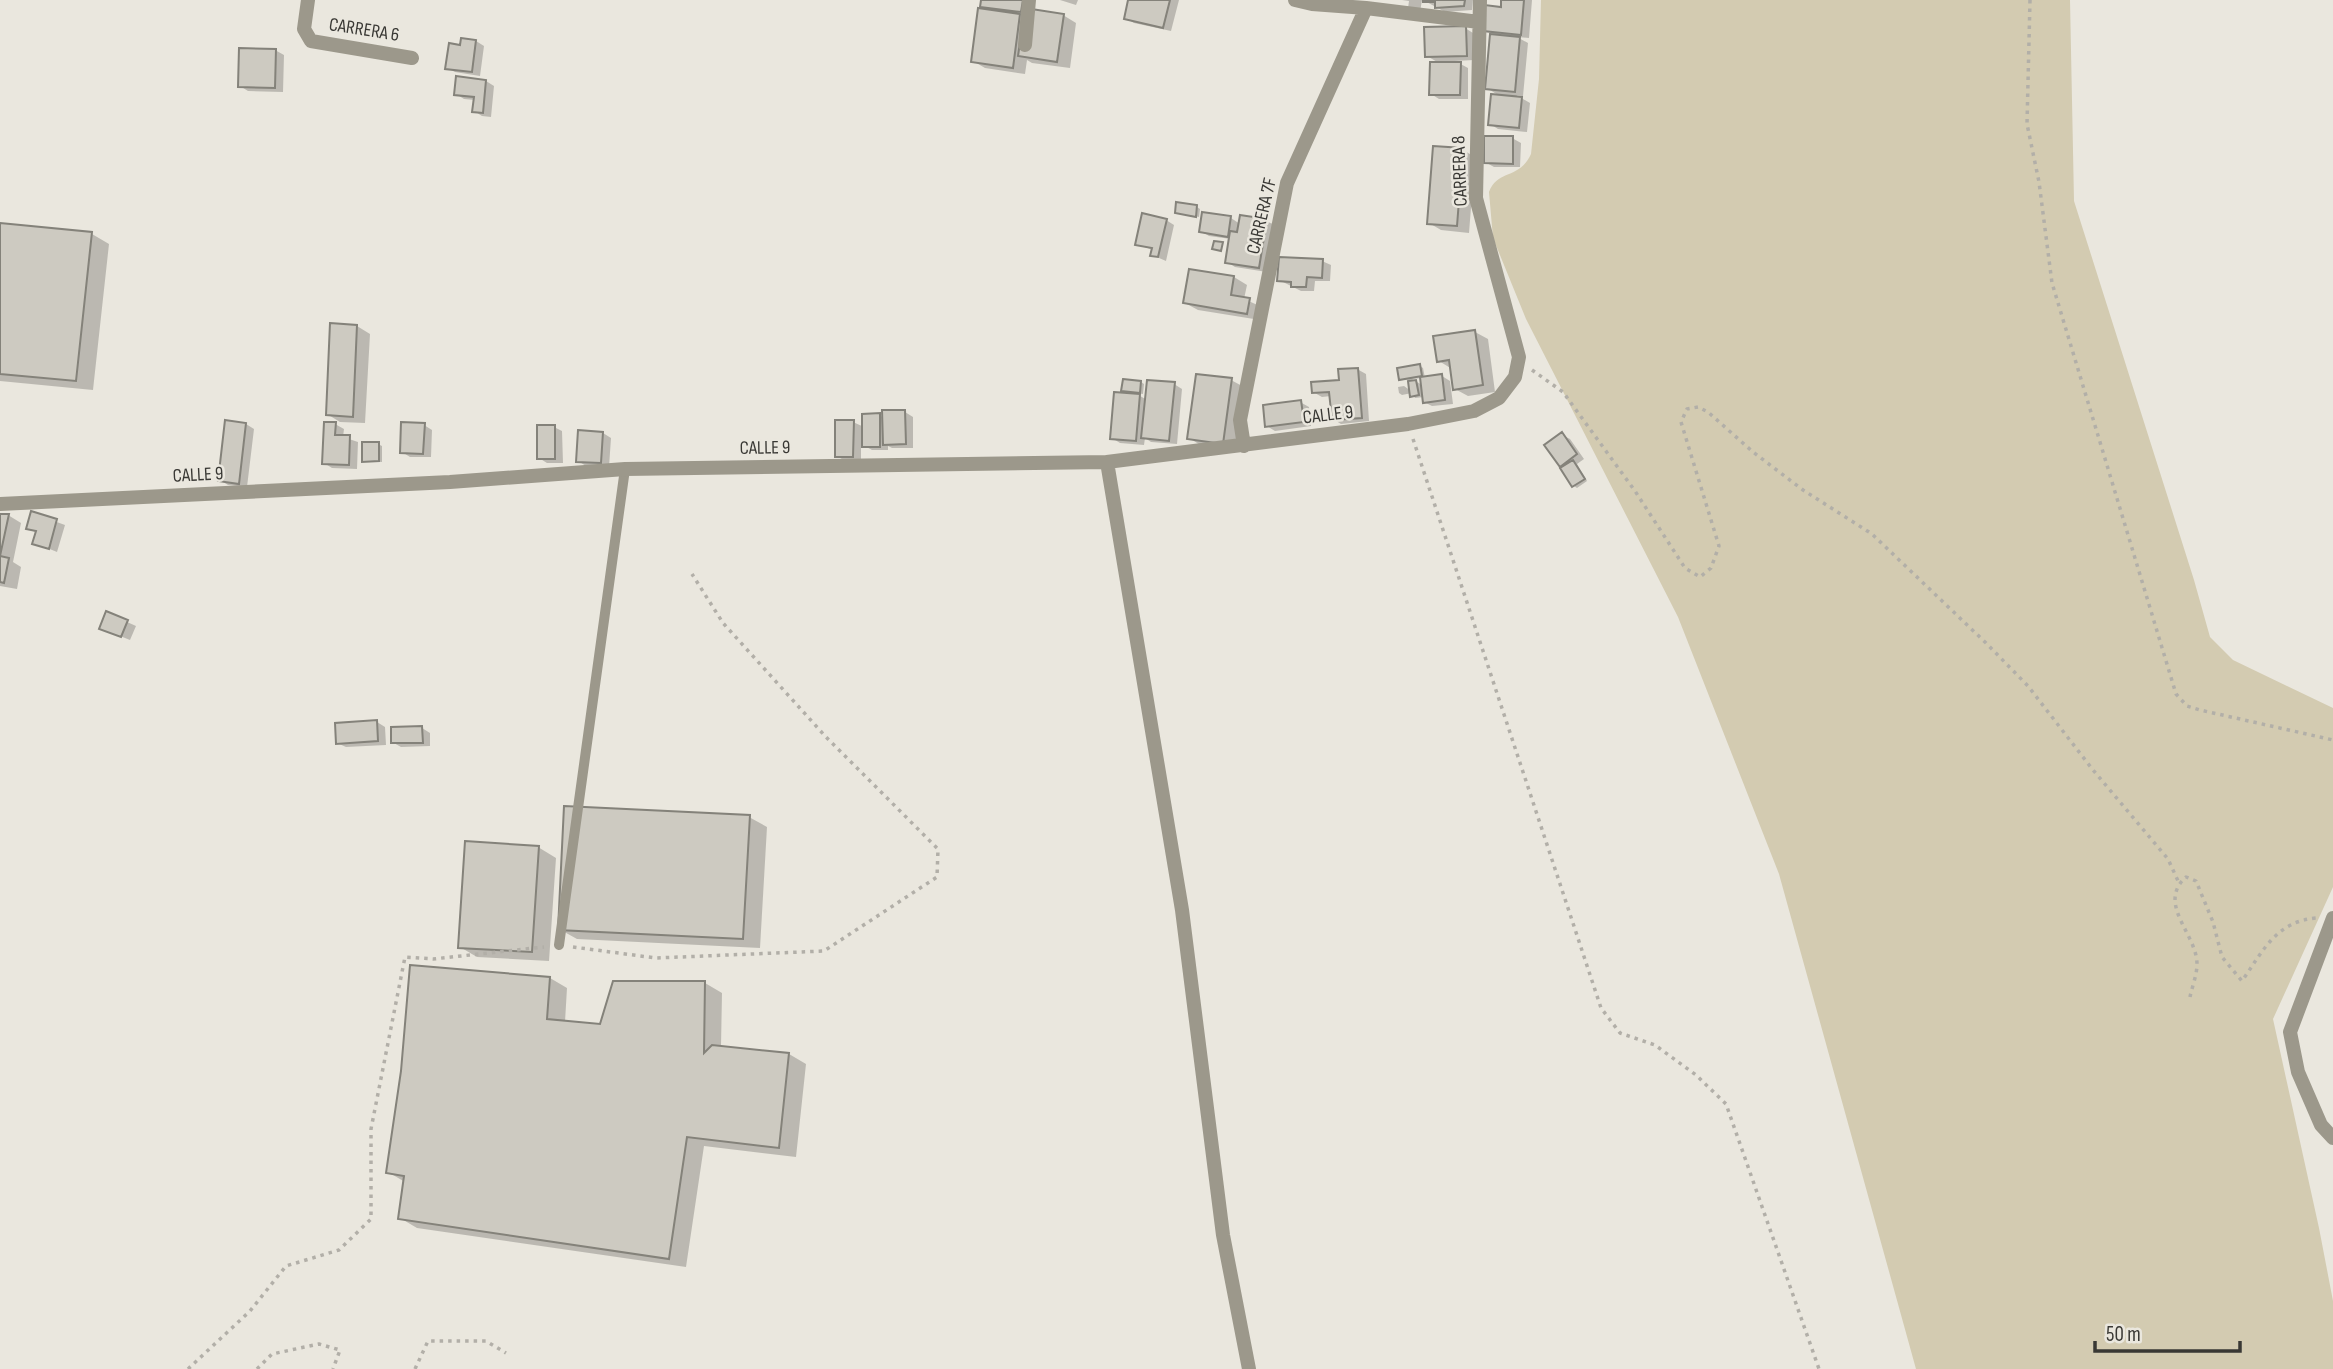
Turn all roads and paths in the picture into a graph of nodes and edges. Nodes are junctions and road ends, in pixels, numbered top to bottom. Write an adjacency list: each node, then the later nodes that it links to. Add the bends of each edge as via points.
1 (308, 0): 10 (street, CARRERA 6, via 304,29 311,41)
2 (1029, 0): 9 (street)
3 (1295, 0): 6 (street)
4 (1480, 0): 8 (street, CARRERA 8)
5 (2030, 0): 19 (path, via 2027,124 2052,283 2176,694 2187,706 2200,710)
6 (1312, 2): 7 (street)
7 (1366, 8): 8 (street); 14 (street, CARRERA 7F, via 1287,183 1240,420)
8 (1479, 22): 11 (street, CARRERA 8, via 1476,198)
9 (1025, 45)
10 (412, 58)
11 (1519, 356): 12 (street, CARRERA 8); 20 (path, via 1563,392 1685,568 1700,577 1711,568 1719,546 1681,422 1687,409 1698,407 1708,412 1803,490 1872,534 2028,685 2168,859)
12 (1515, 377): 13 (street, CALLE 9, via 1499,398 1474,411)
13 (1408, 424): 14 (street, CALLE 9); 31 (path, via 1601,1008 1620,1032 1655,1045 1696,1074 1726,1104)
14 (1244, 446): 15 (street, CALLE 9)
15 (1107, 462): 16 (street, CALLE 9); 30 (street, via 1182,909 1223,1235)
16 (625, 469): 17 (street, CALLE 9); 22 (lane)
17 (0, 505)
18 (692, 574): 22 (path, via 723,623 826,737 938,849 937,877 824,951 656,958)
19 (2333, 740)
20 (2179, 883): 21 (path, via 2186,877 2196,881 2222,957 2242,981 2275,934 2308,919); 23 (path, via 2174,900 2197,963)
21 (2327, 918): 24 (street, via 2290,1032 2298,1072 2321,1125)
22 (559, 945): 26 (path, via 433,959 405,957 371,1129 371,1219 339,1250 286,1266 250,1311)
23 (2190, 998)
24 (2333, 1138)
25 (506, 1353): 29 (path, via 486,1341 428,1341)
26 (188, 1369)
27 (257, 1369): 28 (path, via 272,1354 319,1344 340,1350)
28 (333, 1369)
29 (415, 1369)
30 (1249, 1369)
31 (1819, 1369)

